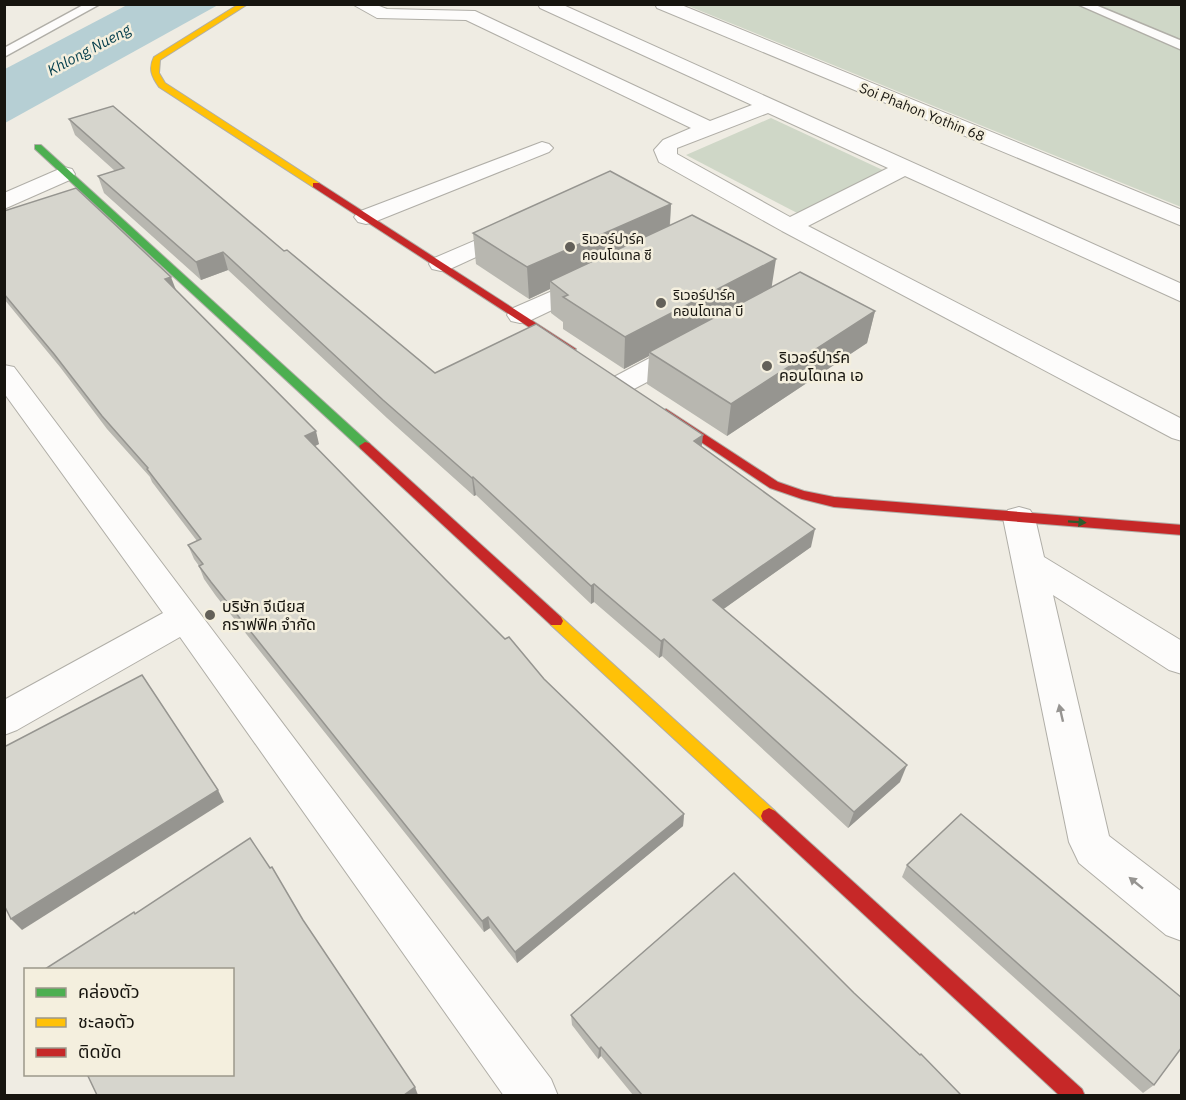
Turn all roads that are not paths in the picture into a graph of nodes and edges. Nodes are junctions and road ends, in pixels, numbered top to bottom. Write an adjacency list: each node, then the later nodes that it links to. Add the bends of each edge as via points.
1 (95, 4): 10 (lane)
2 (245, 4): 18 (street, via 167,51 153,66 154,75 162,85)
3 (360, 4): 8 (street, via 377,13)
4 (418, 4): 8 (street)
5 (546, 4): 11 (street)
6 (663, 4): 19 (street, Soi Phahon Yothin 68)
7 (1082, 4): 9 (lane)
8 (435, 13): 12 (street, via 470,15)
9 (1182, 46)
10 (4, 53)
11 (768, 106): 12 (street); 15 (street)
12 (709, 129): 21 (street, via 670,144 665,150 667,157)
13 (38, 147): 16 (street)
14 (542, 148): 18 (street)
15 (904, 168): 21 (street); 24 (street)
16 (64, 174): 17 (street); 40 (street)
17 (4, 202)
18 (366, 217): 22 (street)
19 (1182, 219)
20 (534, 222): 22 (street)
21 (790, 226): 31 (street)
22 (441, 264): 25 (street)
23 (606, 275): 25 (street)
24 (1182, 294)
25 (520, 315): 27 (street)
26 (703, 341): 29 (street)
27 (585, 359)
28 (4, 373): 35 (street)
29 (622, 384)
30 (650, 403): 32 (street, via 774,485 802,495 834,502)
31 (1182, 431)
32 (1019, 518): 33 (street, one-way to 33); 34 (street)
33 (1182, 530)
34 (1027, 562): 36 (street); 38 (street, one-way to 34, via 1090,842)
35 (185, 616): 37 (street); 39 (street)
36 (1182, 660)
37 (4, 719)
38 (1182, 920)
39 (534, 1095)
40 (1076, 1095)

